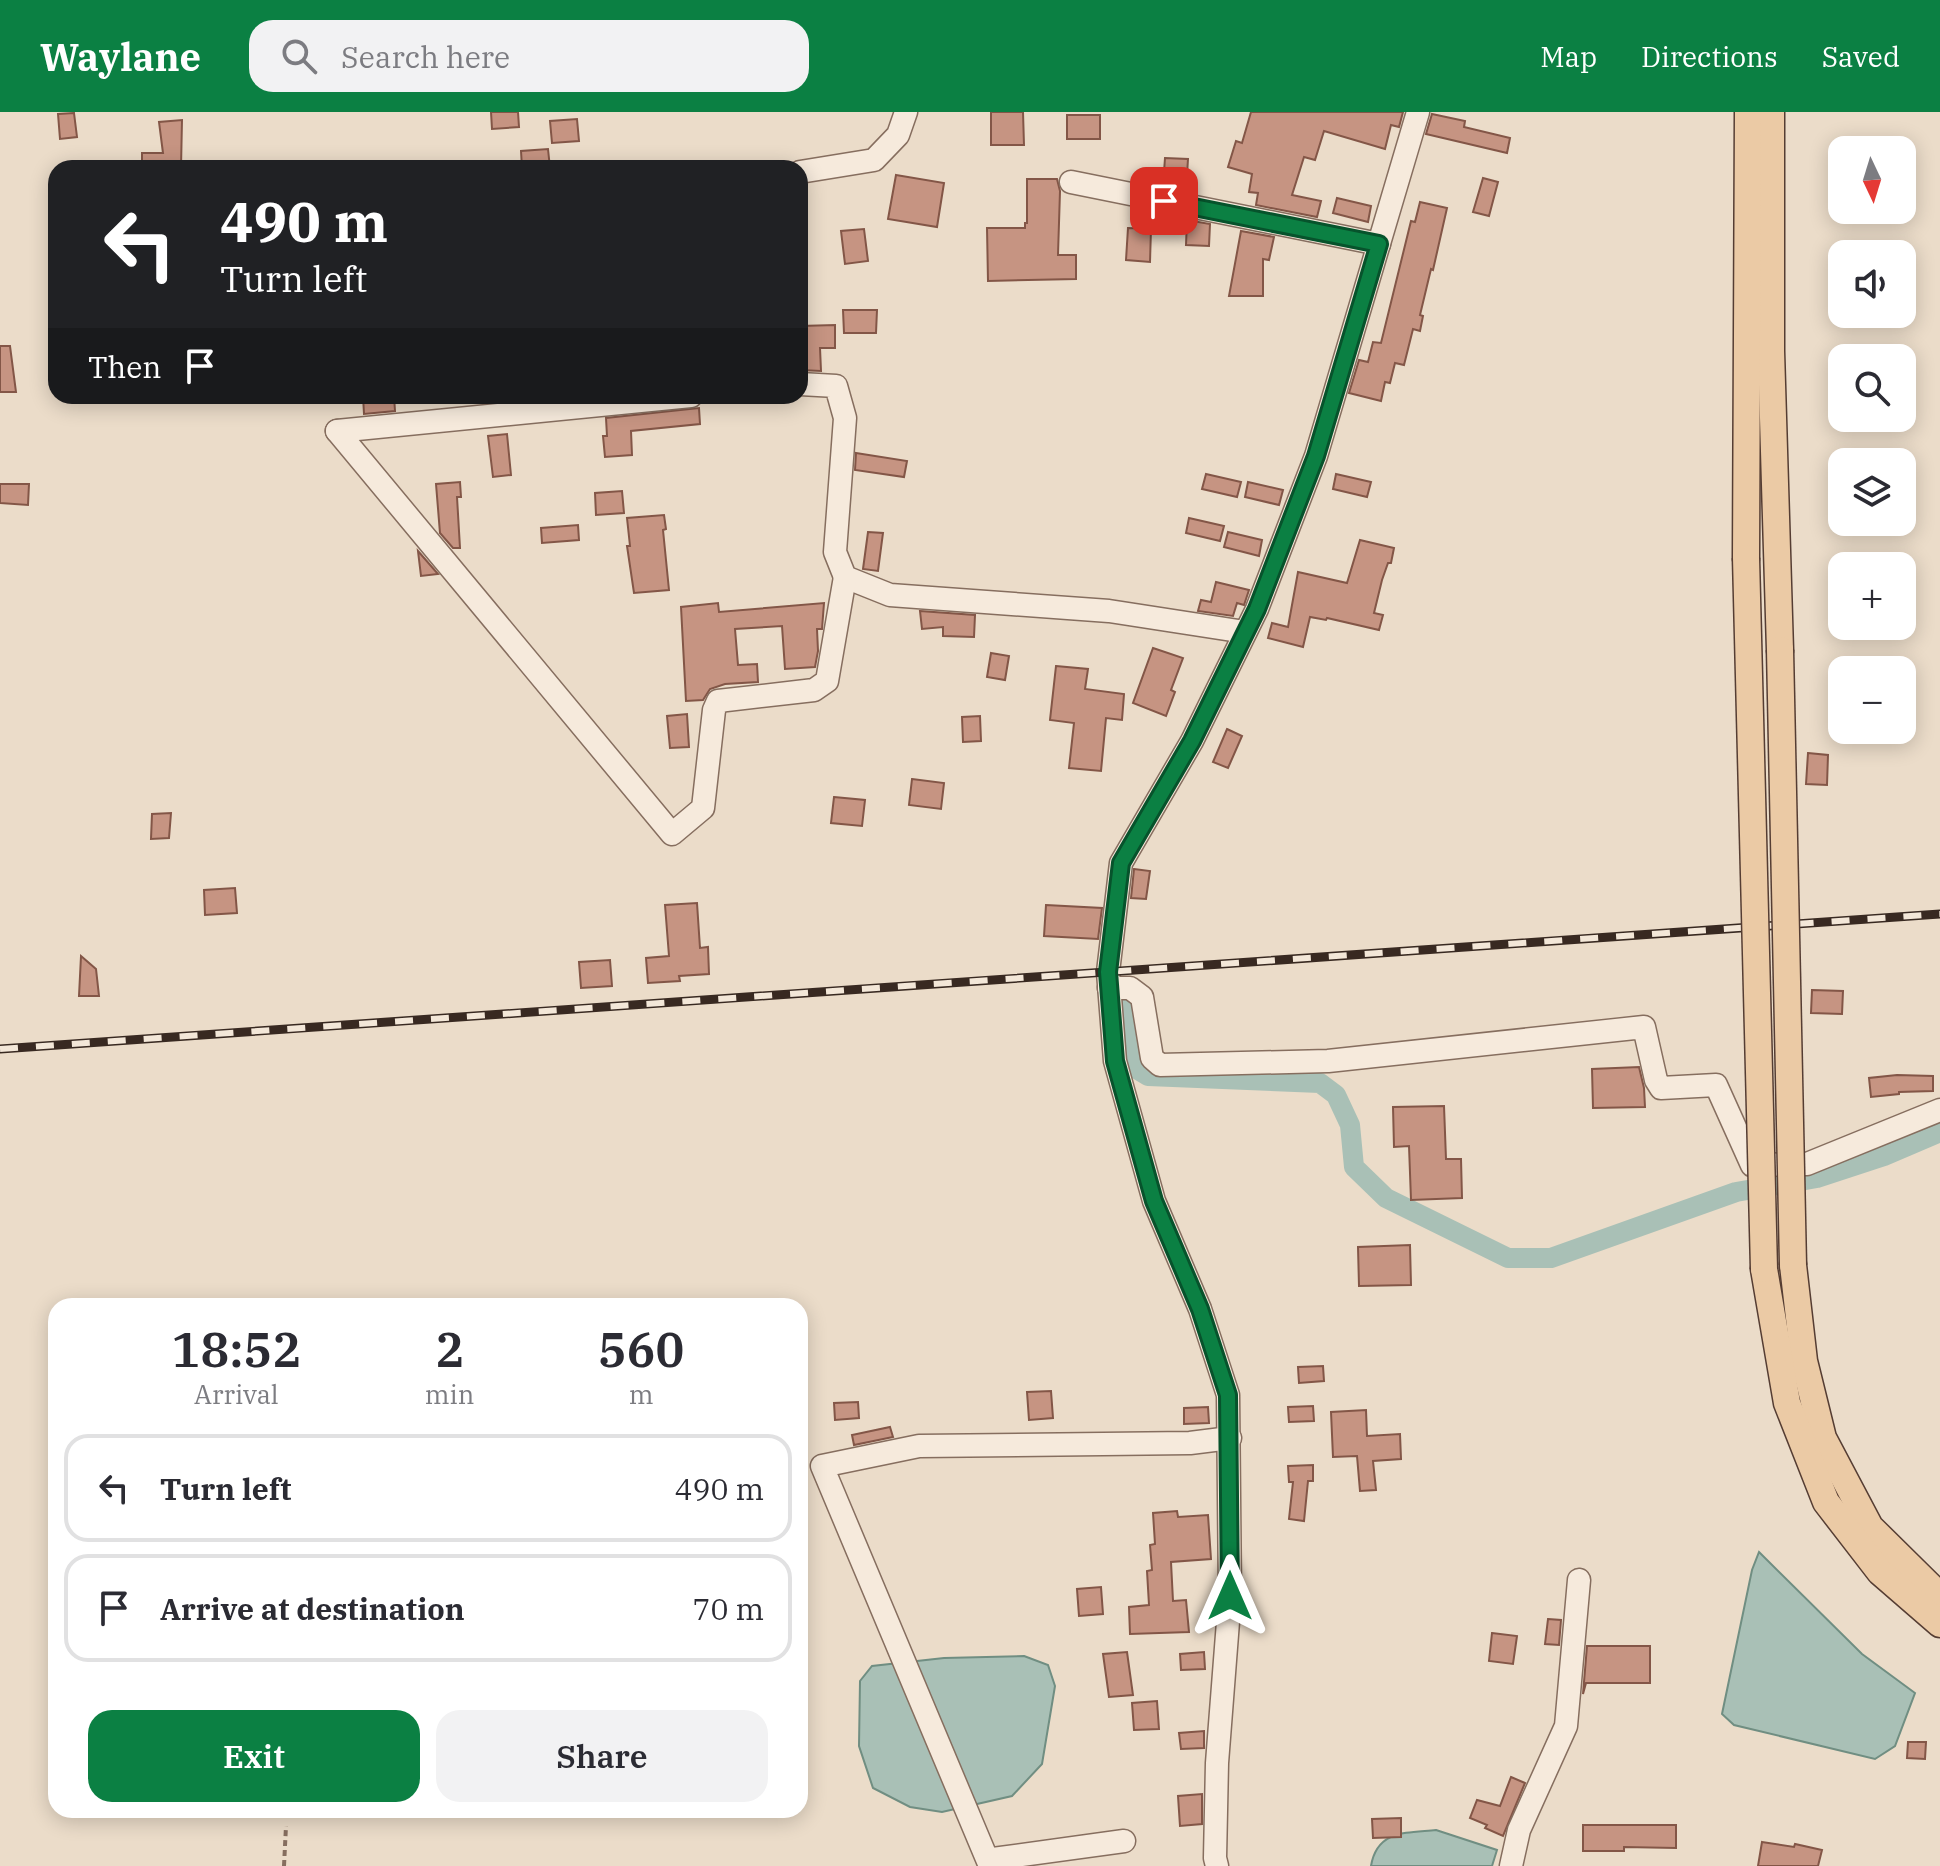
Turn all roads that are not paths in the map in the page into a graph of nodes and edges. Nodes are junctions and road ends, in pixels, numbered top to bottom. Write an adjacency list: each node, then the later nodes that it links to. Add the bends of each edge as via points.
1 (906, 112): 5 (street, via 898,135 874,160)
2 (1418, 112): 7 (street)
3 (1748, 112): 17 (main road, bridge, via 1746,558 1764,1269 1787,1403 1826,1502 1880,1572)
4 (1771, 112): 16 (main road, bridge, via 1771,351 1793,1265 1804,1361 1823,1438 1870,1527)
5 (808, 171)
6 (1071, 182): 7 (street)
7 (1379, 244): 11 (street, via 1316,456)
8 (808, 384): 10 (street, via 836,386 845,418 835,552)
9 (610, 404): 10 (street, via 337,431 672,834 703,808 718,701 814,690 827,681)
10 (845, 577): 11 (street, via 890,595 1109,611)
11 (1245, 632): 12 (street, via 1192,741 1121,863)
12 (1109, 988): 13 (street, via 1130,988 1142,997 1152,1058 1160,1065 1328,1061 1644,1027 1661,1088 1716,1085 1752,1165 1807,1164); 14 (street, via 1115,1061 1154,1201 1200,1309 1228,1395)
13 (1940, 1110)
14 (1230, 1438): 19 (street, via 919,1446 822,1466); 20 (street, via 1230,1596 1217,1763)
15 (1579, 1580): 21 (street, via 1566,1726 1519,1830)
16 (1940, 1596)
17 (1940, 1624)
18 (1124, 1841): 19 (street, via 993,1859)
19 (992, 1866)
20 (1217, 1866)
21 (1511, 1866)

